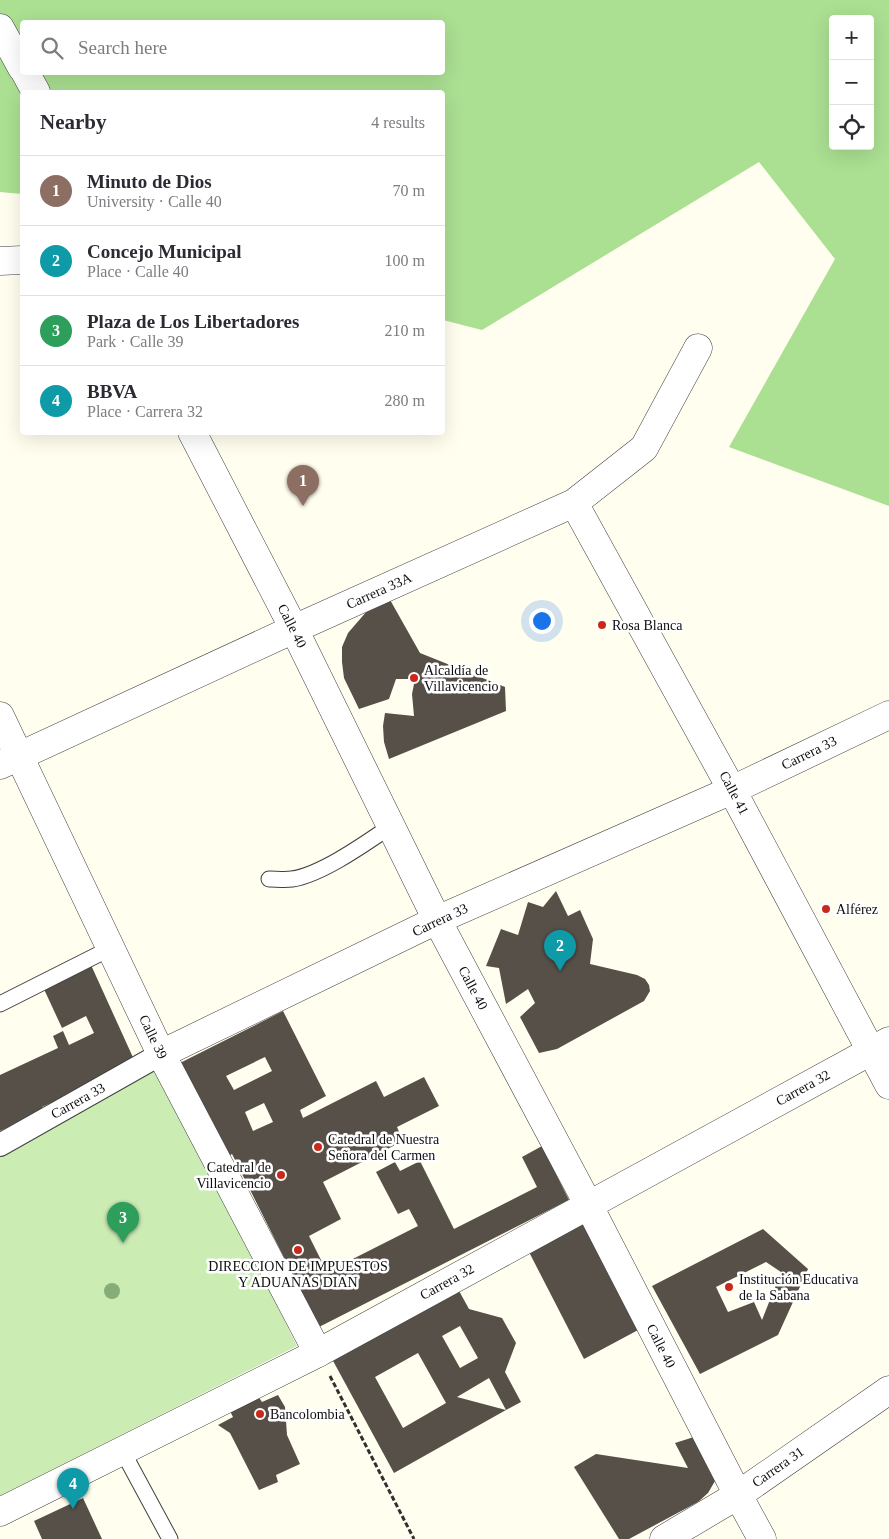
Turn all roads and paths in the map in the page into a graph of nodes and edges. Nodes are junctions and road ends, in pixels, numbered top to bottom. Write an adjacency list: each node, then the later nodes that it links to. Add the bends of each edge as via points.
1 (0, 28): 2 (street)
2 (20, 64)
3 (27, 75): 4 (street)
4 (35, 90)
5 (20, 260): 6 (street)
6 (0, 261)
7 (698, 348): 9 (street, Carrera 33A, via 644,448)
8 (194, 435): 10 (street, Calle 40)
9 (574, 503): 10 (street, Carrera 33A); 14 (street, Calle 41)
10 (294, 629): 13 (street, Carrera 33A); 15 (street, Calle 40)
11 (889, 715): 14 (street, Carrera 33)
12 (0, 716): 13 (street, Calle 39)
13 (9, 761): 18 (street, Calle 39)
14 (732, 790): 17 (street, Carrera 33); 20 (street, Calle 41)
15 (391, 826): 16 (lane, via 313,873 292,879); 17 (street, Calle 40)
16 (269, 879)
17 (437, 920): 21 (street, Carrera 33); 24 (street, Calle 40)
18 (111, 948): 19 (lane); 21 (street, Calle 39)
19 (0, 1004)
20 (880, 1046): 22 (street, Calle 41); 24 (street, Carrera 32)
21 (161, 1054): 23 (street, Carrera 33); 25 (street, Calle 39)
22 (889, 1085)
23 (0, 1145)
24 (588, 1204): 25 (street, Carrera 32); 28 (street, Calle 40)
25 (318, 1353): 27 (street, Carrera 32); 31 (path)
26 (889, 1390): 28 (street, Carrera 31)
27 (123, 1452): 29 (street, Carrera 32); 30 (lane)
28 (738, 1495): 32 (street, Carrera 31); 33 (street, Calle 40)
29 (0, 1512)
30 (170, 1539)
31 (414, 1539)
32 (664, 1539)
33 (762, 1539)

